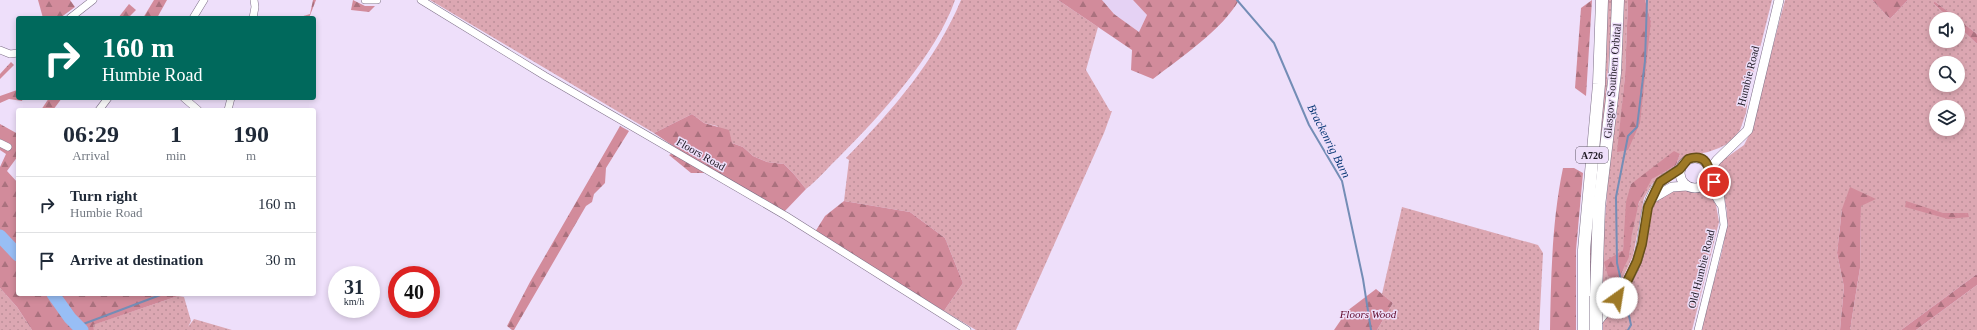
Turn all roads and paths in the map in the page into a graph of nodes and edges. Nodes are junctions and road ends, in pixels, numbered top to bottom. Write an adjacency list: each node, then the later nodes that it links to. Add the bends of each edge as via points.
1 (94, 0): 10 (street)
2 (204, 0): 11 (street)
3 (254, 0): 12 (street)
4 (366, 0): 5 (street)
5 (377, 0)
6 (421, 0): 27 (street, Floors Road, via 545,76 786,216)
7 (1602, 0): 28 (highway, Glasgow Southern Orbital / A726, via 1599,84 1584,250)
8 (1618, 0): 30 (highway, Glasgow Southern Orbital / A726, bridge, via 1614,73 1599,206)
9 (1779, 0): 19 (street, Humbie Road, via 1748,130)
10 (73, 16)
11 (192, 16)
12 (253, 16)
13 (0, 50): 14 (street)
14 (16, 53)
15 (186, 100): 16 (street)
16 (196, 108)
17 (0, 143): 18 (street)
18 (8, 147)
19 (1728, 150): 20 (street, Humbie Road); 22 (street, Humbie Road, via 1717,160)
20 (1701, 158): 21 (street, Humbie Road, via 1688,159); 22 (street)
21 (1680, 169): 23 (street, via 1681,179); 25 (street, Humbie Road, via 1660,182)
22 (1710, 172): 24 (street, Humbie Road, via 1708,182); 26 (street, via 1720,192)
23 (1688, 186): 24 (street); 25 (street, via 1665,189)
24 (1701, 187): 26 (street, via 1712,191)
25 (1651, 200): 29 (street, Humbie Road, via 1645,215 1642,244 1631,274 1617,298)
26 (1724, 214): 31 (street, Old Humbie Road, via 1724,224)
27 (967, 330)
28 (1584, 330)
29 (1591, 330)
30 (1596, 330)
31 (1698, 330)

